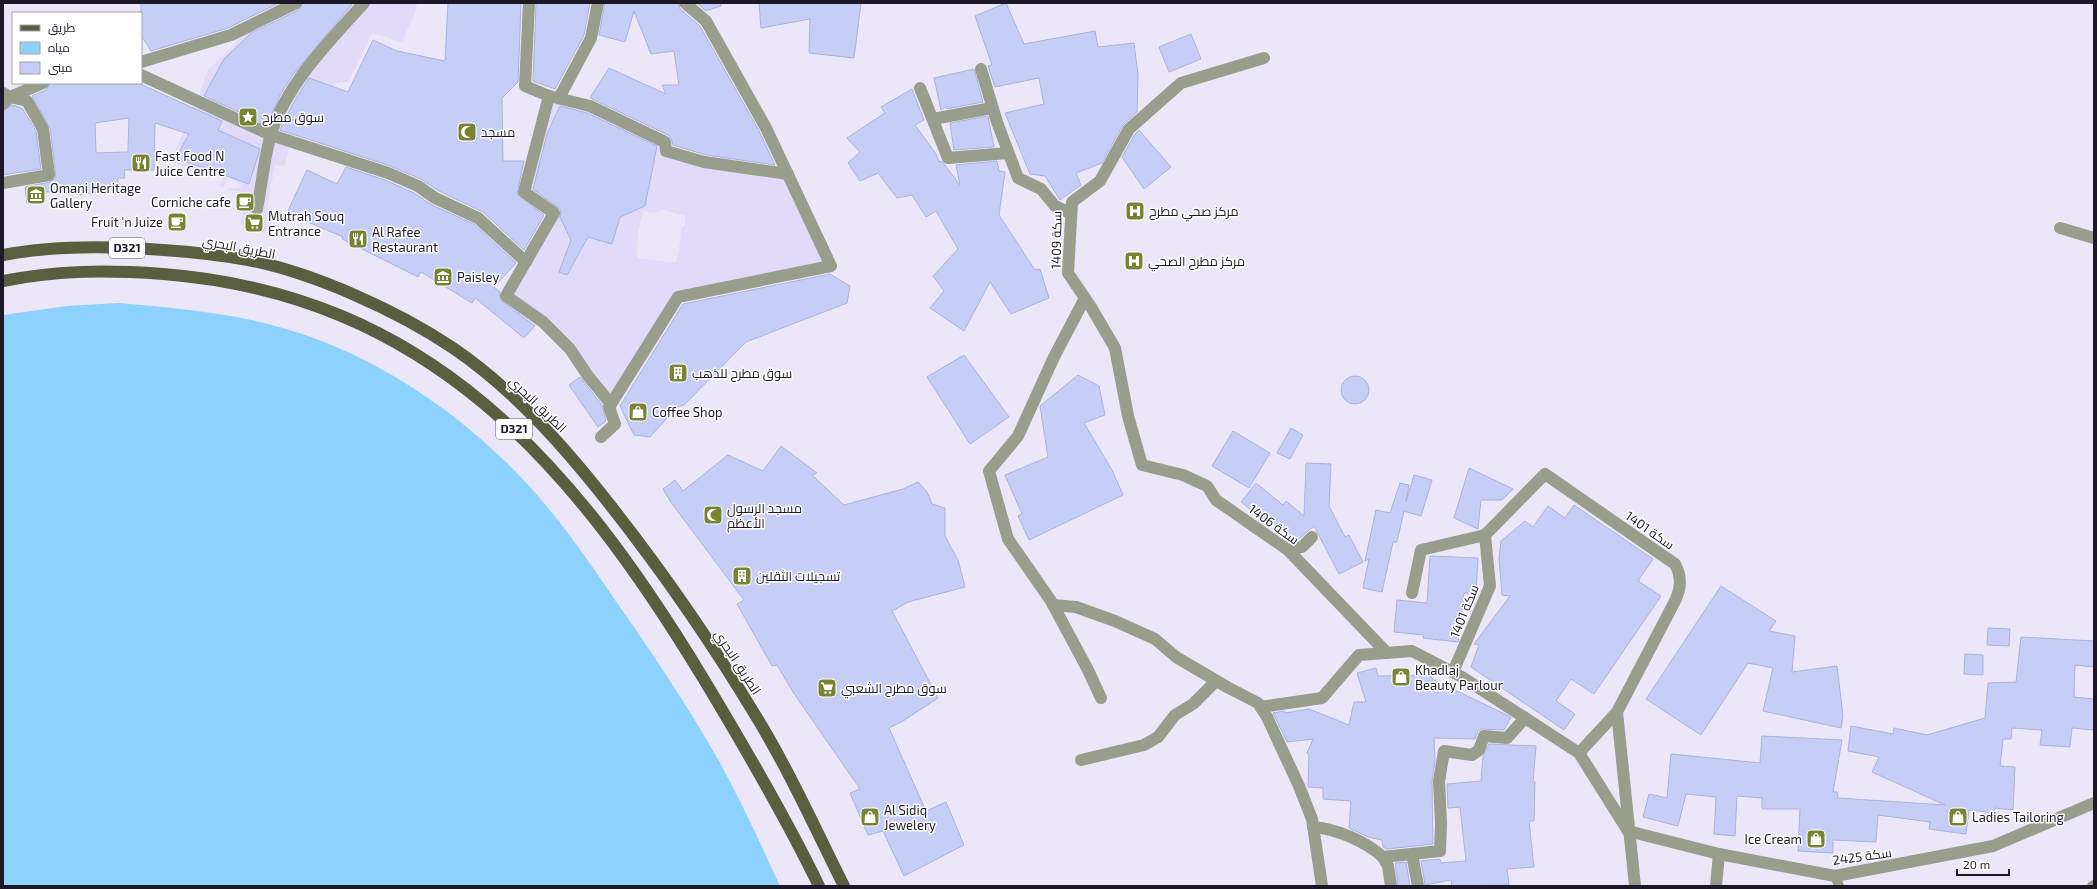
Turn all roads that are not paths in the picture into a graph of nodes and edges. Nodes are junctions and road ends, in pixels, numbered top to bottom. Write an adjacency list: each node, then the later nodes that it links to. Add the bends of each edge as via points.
1 (296, 3): 7 (street, via 231,36)
2 (364, 3): 16 (street, via 309,66 280,109)
3 (529, 3): 12 (street, via 525,86)
4 (598, 3): 12 (street, via 590,38)
5 (685, 3): 18 (street, via 706,21 766,128)
6 (1264, 58): 21 (street, 1409 سكة, via 1181,83 1129,130 1100,181 1072,202)
7 (142, 62)
8 (981, 69): 14 (street)
9 (142, 75): 16 (street)
10 (40, 84): 13 (street)
11 (920, 88): 15 (street)
12 (554, 97): 18 (street, via 590,106 665,142 666,151 705,162); 25 (street, via 524,192 554,213)
13 (5, 98): 19 (street, via 27,101 43,129 49,175)
14 (992, 108): 15 (street); 17 (street)
15 (933, 120): 17 (street, via 948,158)
16 (270, 135): 20 (street); 25 (street, via 388,173 418,186 435,198 478,218)
17 (1008, 153): 21 (street, via 1018,178 1041,189 1055,206)
18 (788, 174): 28 (street, via 831,266 678,297)
19 (3, 183)
20 (257, 209)
21 (1070, 213): 27 (street, 1409 سكة, via 1068,273)
22 (2060, 228): 23 (street)
23 (2094, 238)
24 (3, 255): 53 (main road, الطريق البحري / D321, via 67,248 120,247 250,260 304,276 354,296 406,319 454,349 492,378 538,419 633,533 686,608 754,713 807,810)
25 (526, 262): 28 (street, via 506,296 543,322 570,349)
26 (3, 281): 52 (main road, D321, via 67,271 116,271 195,277 251,287 346,317 429,361 466,387 529,443 624,557 679,638 742,743 790,827)
27 (1085, 298): 30 (street, 1409 سكة, via 1115,348 1128,416); 35 (street, via 1054,356 1018,436 989,471 1008,539)
28 (611, 404): 29 (street, via 609,407 615,424)
29 (602, 437)
30 (1142, 465): 33 (street, 1406 سكة, via 1183,475 1207,486 1216,500)
31 (1485, 535): 34 (street, via 1421,550); 37 (street, سكة 1401, via 1490,586); 41 (street, 1401 سكة, via 1545,474 1675,564 1680,573 1679,592)
32 (1312, 537): 33 (street, via 1302,547)
33 (1288, 550): 36 (street, 1406 سكة)
34 (1412, 593)
35 (1053, 605): 38 (street, via 1076,607 1148,636); 39 (street)
36 (1387, 653): 37 (street, via 1412,651); 40 (street, via 1360,655 1322,698)
37 (1454, 672): 42 (street)
38 (1216, 681): 40 (street); 44 (street, via 1192,704 1175,715 1158,737 1144,745)
39 (1101, 698)
40 (1261, 707): 46 (street, via 1299,786)
41 (1617, 712): 43 (street, 1401 سكة); 47 (street)
42 (1525, 718): 43 (street); 48 (street, via 1507,738 1484,736 1479,750 1472,756 1444,751 1439,781 1440,851)
43 (1579, 753): 47 (street)
44 (1081, 760)
45 (2094, 803): 51 (street, سكة 2425, via 1993,846)
46 (1313, 827): 50 (street, via 1340,833 1371,846); 54 (street)
47 (1628, 831): 49 (street, سكة 2425); 57 (street)
48 (1412, 854): 50 (street); 56 (street)
49 (1719, 854): 51 (street, سكة 2425); 58 (street)
50 (1383, 857): 55 (street, via 1388,866)
51 (1837, 881)
52 (819, 886)
53 (844, 886)
54 (1322, 886)
55 (1391, 886)
56 (1418, 886)
57 (1635, 886)
58 (1716, 886)

